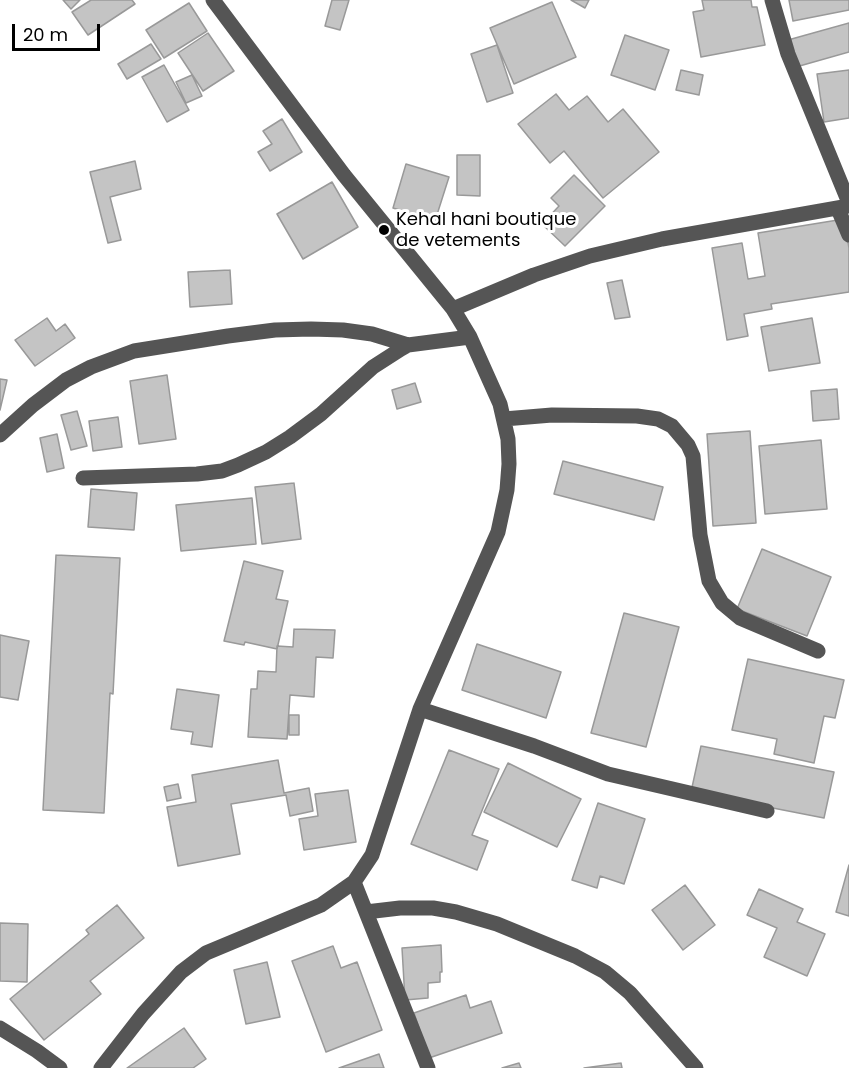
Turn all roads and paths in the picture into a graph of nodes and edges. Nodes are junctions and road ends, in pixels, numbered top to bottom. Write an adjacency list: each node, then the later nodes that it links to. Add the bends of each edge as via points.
1 (213, 0): 5 (street, via 344,175)
2 (772, 0): 3 (street)
3 (845, 206): 4 (street); 5 (street, via 591,256)
4 (849, 235)
5 (453, 309): 6 (street)
6 (470, 337): 7 (street); 8 (street)
7 (408, 345): 9 (street, via 372,334 311,329 275,330 152,347 91,367 66,380); 10 (street, via 374,367 290,437 238,465 197,474)
8 (504, 419): 11 (street, via 637,416 672,426 693,456 700,535 709,581 722,603 740,618); 12 (street, via 509,464 498,532)
9 (0, 435)
10 (83, 478)
11 (818, 651)
12 (420, 710): 13 (street, via 608,774); 14 (street, via 372,855)
13 (767, 811)
14 (354, 882): 15 (street); 18 (street, via 321,905 206,953 181,972)
15 (366, 912): 19 (street); 20 (street, via 400,908 456,912 497,924 574,956 605,972 630,993)
16 (0, 1028): 17 (street)
17 (60, 1068)
18 (101, 1068)
19 (428, 1068)
20 (696, 1068)

